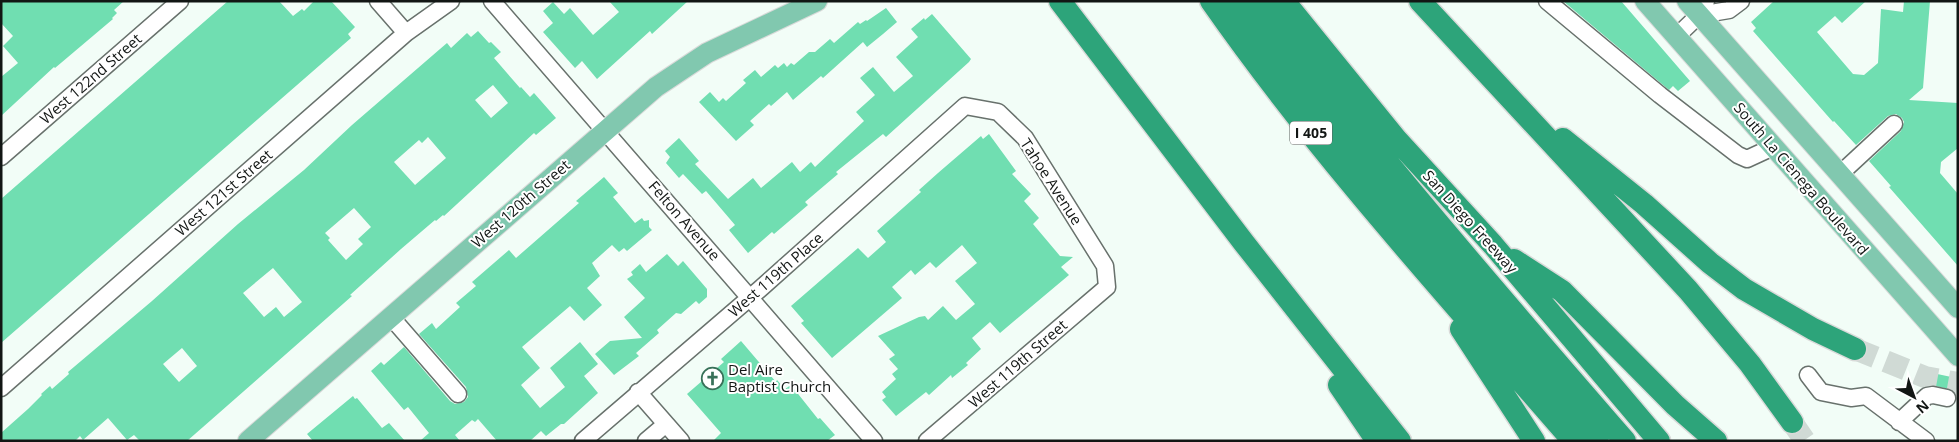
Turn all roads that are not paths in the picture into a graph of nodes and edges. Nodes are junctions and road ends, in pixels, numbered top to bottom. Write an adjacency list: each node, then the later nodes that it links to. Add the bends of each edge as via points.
1 (180, 1): 23 (street, West 122nd Street)
2 (378, 1): 16 (street)
3 (451, 1): 16 (street, West 121st Street)
4 (492, 1): 21 (street, Felton Avenue)
5 (1060, 1): 25 (highway)
6 (1211, 1): 27 (highway, I 405, via 1288,105)
7 (1236, 1): 52 (highway, via 1292,79 1390,200)
8 (1259, 1): 53 (highway, via 1316,76 1473,266)
9 (1284, 1): 26 (highway, San Diego Freeway, via 1396,139)
10 (1420, 1): 18 (highway)
11 (1547, 1): 22 (street, via 1738,155 1747,158)
12 (1645, 1): 17 (main road, South La Cienega Boulevard)
13 (1741, 1): 15 (street, via 1729,10)
14 (812, 3): 21 (main road, West 120th Street, via 707,53 656,87)
15 (1697, 6): 17 (street); 24 (main road)
16 (406, 32): 35 (street, West 121st Street)
17 (1676, 37): 22 (main road, South La Cienega Boulevard)
18 (1500, 89): 32 (highway, via 1744,289); 39 (highway, via 1728,335)
19 (965, 106): 28 (street, Tahoe Avenue, via 998,112 1025,138 1105,266); 29 (street, West 119th Place)
20 (1894, 124): 24 (street)
21 (605, 131): 29 (street, Felton Avenue); 31 (main road, West 120th Street)
22 (1774, 147): 33 (main road, South La Cienega Boulevard)
23 (1, 157)
24 (1840, 174): 30 (main road)
25 (1244, 243): 48 (highway); 49 (highway)
26 (1493, 245): 54 (highway, San Diego Freeway); 55 (highway, via 1562,291 1675,405)
27 (1416, 260): 50 (highway); 51 (highway, I 405)
28 (1107, 287): 47 (street, West 119th Street)
29 (751, 298): 36 (street, West 119th Place); 46 (street, Felton Avenue)
30 (1958, 308)
31 (391, 317): 37 (street); 42 (main road, West 120th Street)
32 (1855, 349)
33 (1958, 356)
34 (1808, 375): 40 (street, via 1821,392 1851,398 1866,396)
35 (1, 388)
36 (638, 392): 41 (street); 43 (street, West 119th Place)
37 (458, 394)
38 (1947, 398): 40 (street, via 1933,394 1927,396)
39 (1792, 422)
40 (1899, 422): 56 (street)
41 (666, 424): 44 (street); 45 (street)
42 (248, 441)
43 (583, 441)
44 (646, 441)
45 (681, 441)
46 (874, 441)
47 (927, 441)
48 (1377, 441)
49 (1400, 441)
50 (1534, 441)
51 (1573, 441)
52 (1598, 441)
53 (1625, 441)
54 (1660, 441)
55 (1716, 441)
56 (1926, 441)

